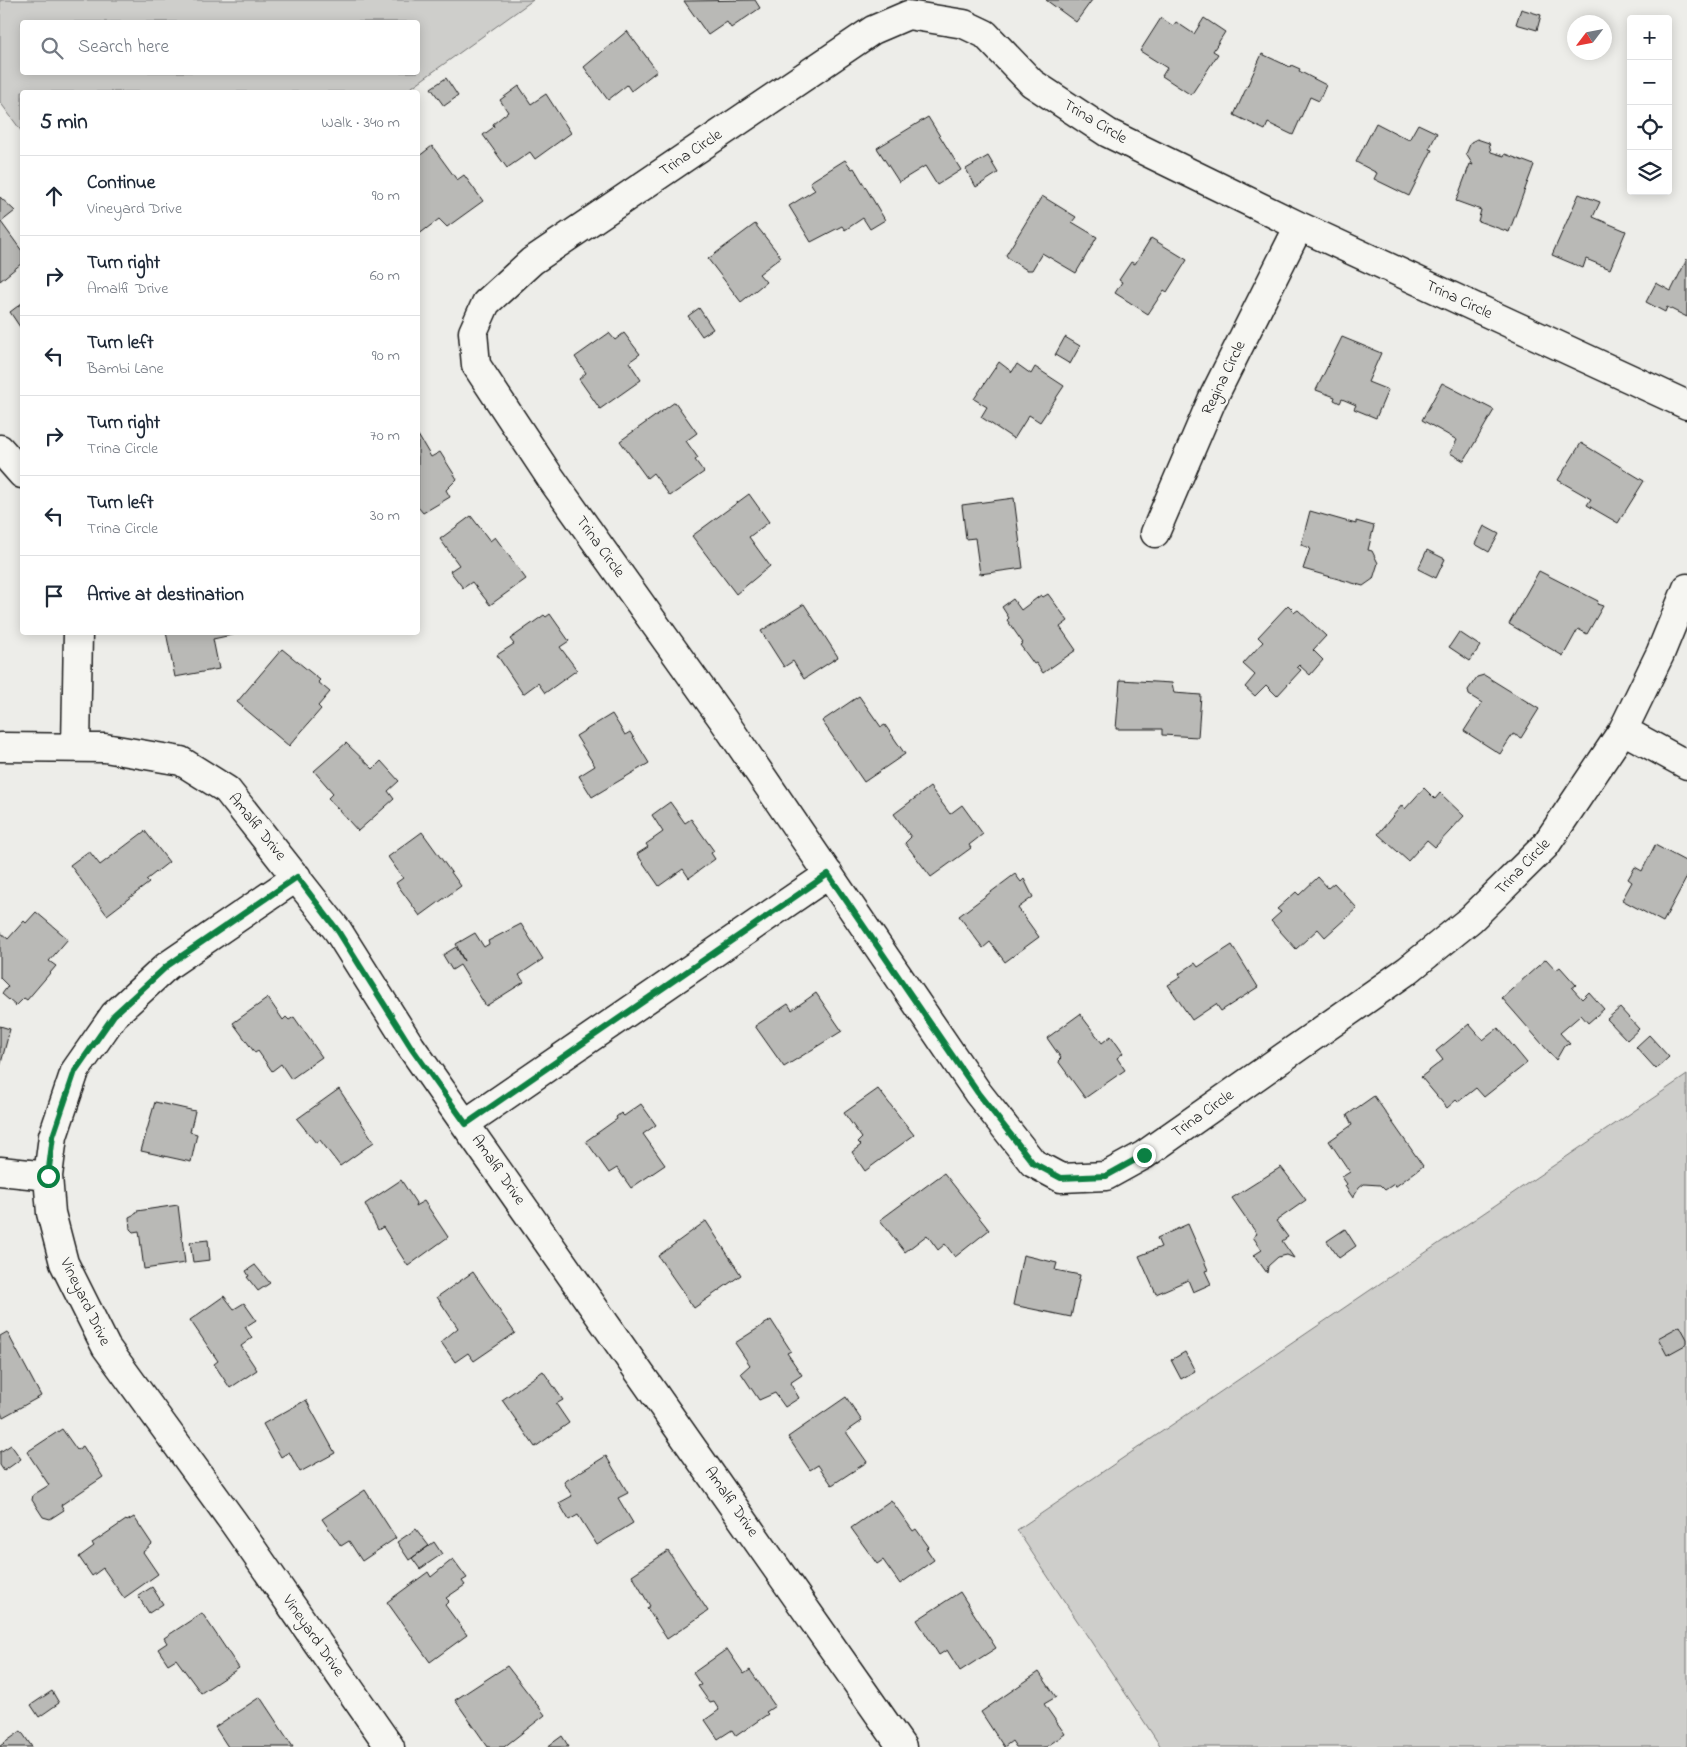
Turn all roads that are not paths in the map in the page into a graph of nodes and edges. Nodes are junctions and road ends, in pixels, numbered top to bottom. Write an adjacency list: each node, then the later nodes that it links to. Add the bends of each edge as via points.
1 (1299, 226): 2 (street, Trina Circle); 5 (street, Regina Circle, via 1212,400); 12 (street, Trina Circle, via 1108,133 1032,83 985,34 964,24 908,16 873,30 532,261 486,303 473,332 476,365 550,477 724,721)
2 (1687, 405)
3 (0, 449): 4 (street)
4 (20, 472)
5 (1155, 533)
6 (1687, 588): 8 (street, Trina Circle, via 1660,654)
7 (78, 635): 10 (street)
8 (1623, 730): 11 (street); 12 (street, Trina Circle, via 1545,846 1471,919 1408,970 1160,1144 1106,1176 1061,1178 1033,1163 978,1093)
9 (0, 747): 10 (street, Amalfi Drive)
10 (76, 747): 13 (street, Amalfi Drive, via 105,748 181,761 227,790)
11 (1687, 766)
12 (828, 874): 14 (street)
13 (297, 877): 14 (street, Amalfi Drive, via 338,931 411,1047); 16 (street, Vineyard Drive, via 167,966 114,1015 75,1071 53,1136)
14 (466, 1124): 18 (street, Amalfi Drive)
15 (0, 1170): 16 (street)
16 (48, 1176): 17 (street, Vineyard Drive, via 51,1212 64,1263 106,1347)
17 (390, 1747)
18 (902, 1747)

